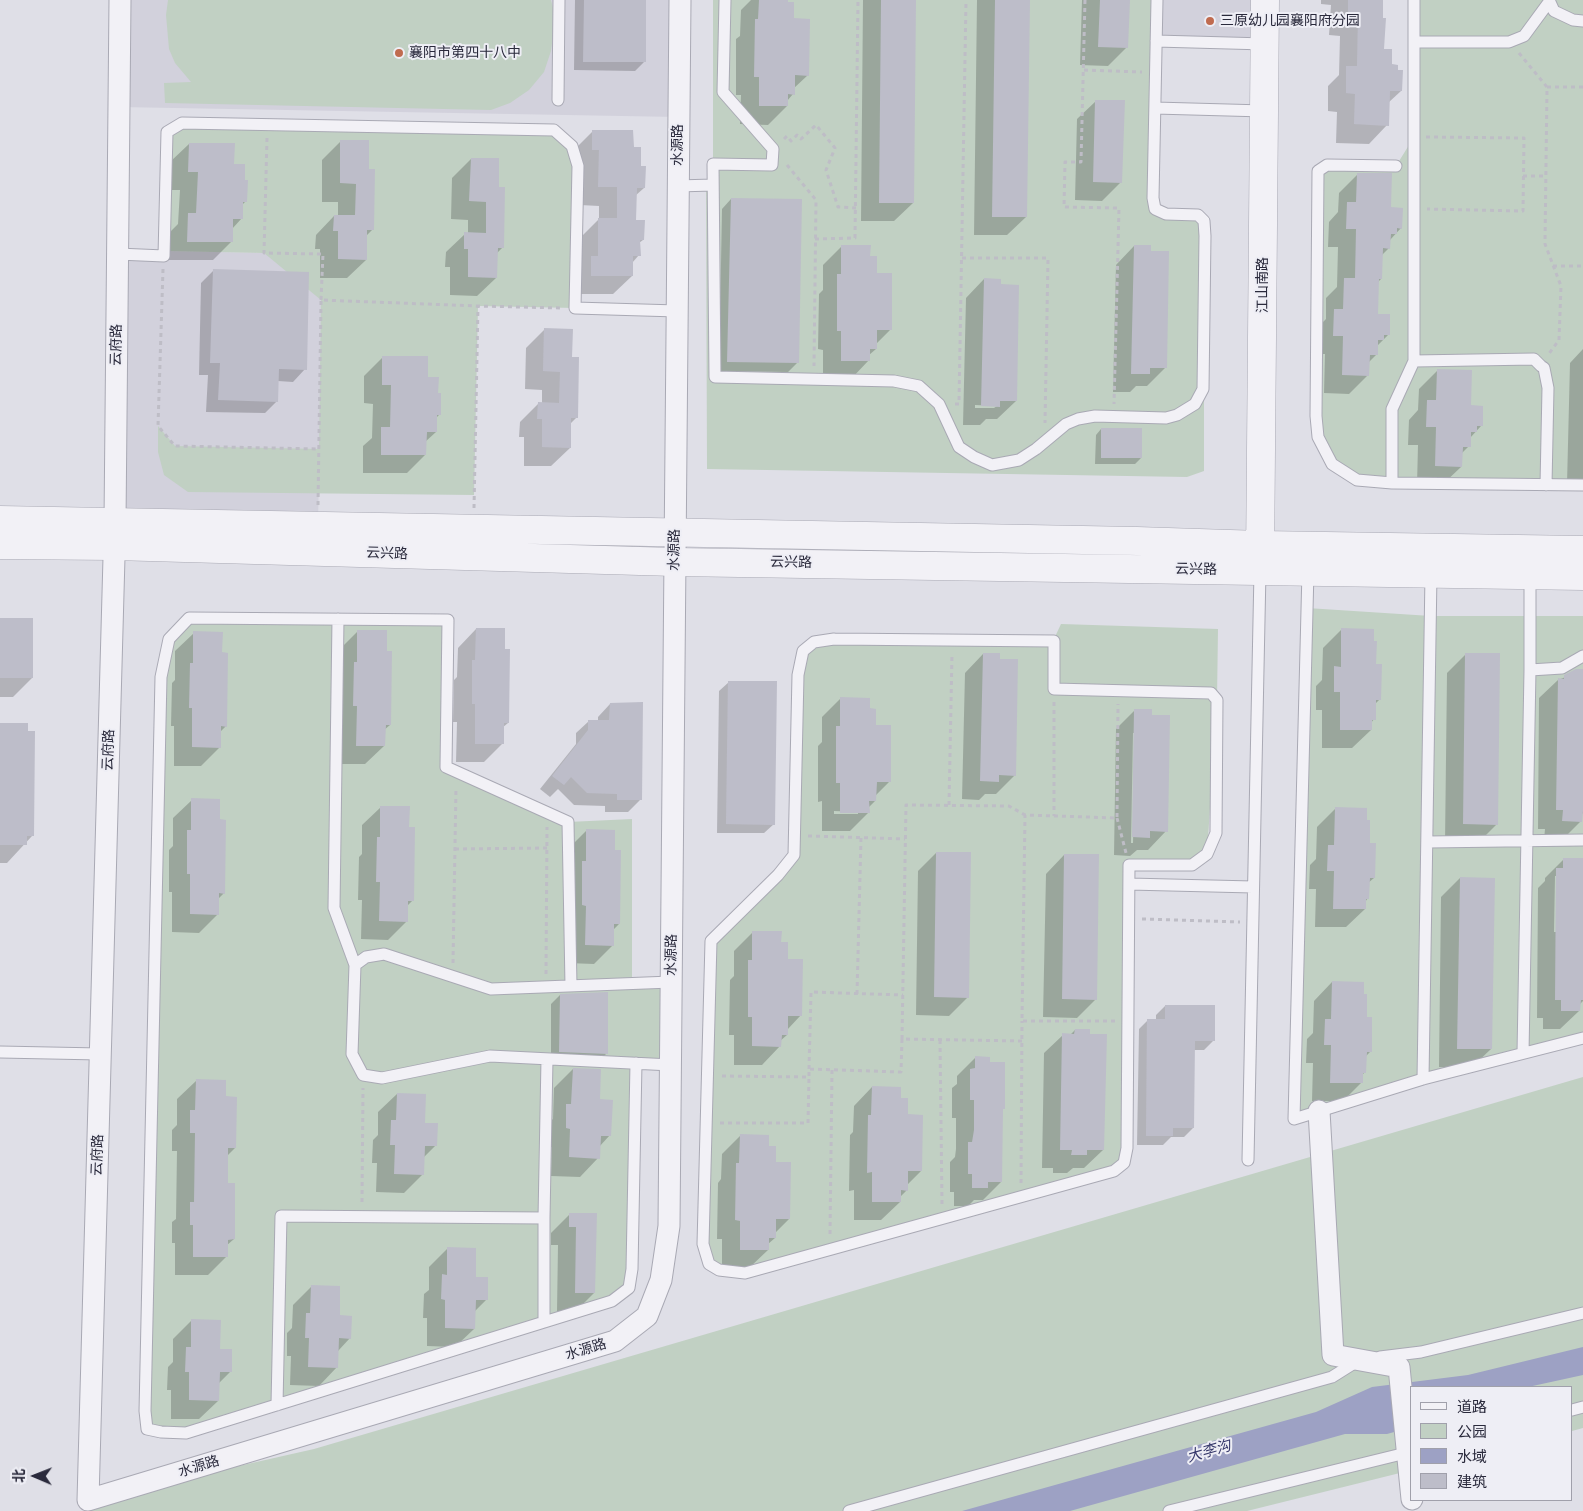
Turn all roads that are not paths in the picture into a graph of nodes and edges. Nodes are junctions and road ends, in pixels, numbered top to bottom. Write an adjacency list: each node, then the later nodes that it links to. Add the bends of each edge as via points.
1 (120, 0): 19 (street, 云府路)
2 (559, 0): 13 (lane)
3 (680, 0): 18 (street, 水源路)
4 (726, 0): 17 (lane, via 724,92 773,149 772,165 713,164)
5 (1157, 0): 10 (lane)
6 (1265, 0): 12 (street, 江山南路)
7 (1414, 0): 11 (lane)
8 (1549, 1): 9 (lane, via 1554,11 1573,20); 11 (lane, via 1524,36 1509,42)
9 (1583, 20)
10 (1156, 41): 12 (lane); 14 (lane)
11 (1414, 42): 21 (lane)
12 (1264, 44): 15 (street, 江山南路)
13 (558, 100)
14 (1155, 108): 15 (lane); 17 (lane, via 1156,208 1166,214 1198,214 1204,221 1203,389 1195,404 1177,415 1166,418 1095,416 1078,419 1066,424 1019,460 992,465 959,447 939,404 919,386 894,381 714,377)
15 (1264, 111): 30 (street, 江山南路)
16 (1396, 166): 22 (lane, via 1327,165 1318,171 1318,437 1332,464 1357,480)
17 (713, 185): 18 (lane)
18 (677, 186): 20 (street, 水源路)
19 (118, 254): 20 (lane, via 164,256 167,132 182,123 554,130 572,146 578,166 575,308); 27 (street, 云府路)
20 (677, 311): 26 (street, 水源路)
21 (1414, 361): 22 (lane, via 1392,409); 23 (lane, via 1534,359 1544,368 1548,388)
22 (1392, 483): 23 (lane)
23 (1546, 484): 24 (lane)
24 (1583, 485)
25 (0, 520): 27 (street, 云兴路)
26 (676, 533): 27 (street, 云兴路, via 318,525); 30 (street, 云兴路, via 1137,541); 31 (street, 水源路)
27 (115, 534): 28 (street, 云兴路); 31 (street, 云兴路); 50 (street, 云府路)
28 (0, 544)
29 (1583, 550): 30 (street, 云兴路)
30 (1260, 558): 31 (street, 云兴路); 32 (street, 云兴路); 43 (lane)
31 (675, 562): 45 (street, 水源路)
32 (1308, 571): 33 (street, 云兴路); 55 (lane, via 1294,1119)
33 (1431, 573): 34 (street, 云兴路); 41 (lane)
34 (1530, 575): 35 (street, 云兴路); 38 (lane)
35 (1583, 576)
36 (338, 619): 44 (lane, via 334,908); 46 (lane, via 448,620 446,768 568,822); 61 (lane, via 189,618 169,639 161,677 145,1401 147,1429 186,1432)
37 (1583, 656): 38 (lane, via 1562,668)
38 (1530, 670): 40 (lane)
39 (1583, 840): 40 (lane)
40 (1527, 841): 41 (lane); 49 (lane)
41 (1428, 842): 54 (lane)
42 (1129, 884): 42 (lane, via 1127,1148 1124,1163 1114,1171 745,1273 720,1270 709,1264 703,1244 710,941 778,876 794,855 798,675 803,651 814,642 834,639 1054,641 1054,690 1210,693 1217,700 1216,833 1207,854 1192,865 1129,865); 43 (lane)
43 (1254, 887): 56 (lane)
44 (355, 965): 46 (lane, via 366,957 384,954 491,989); 51 (lane, via 352,1054 364,1075 382,1078 490,1056)
45 (671, 982): 46 (lane); 53 (street, 水源路)
46 (571, 986)
47 (1583, 1038): 49 (lane)
48 (0, 1052): 50 (lane)
49 (1524, 1053): 54 (lane)
50 (100, 1054): 64 (street, 云府路)
51 (547, 1059): 52 (lane); 57 (lane)
52 (636, 1063): 53 (lane); 59 (lane, via 629,1288 612,1301)
53 (671, 1065): 64 (street, 水源路, via 669,1226 661,1280 648,1316 614,1341)
54 (1423, 1079): 55 (lane)
55 (1319, 1111): 60 (street, via 1333,1355)
56 (1248, 1160)
57 (544, 1218): 59 (lane); 61 (lane, via 281,1216)
58 (1583, 1313): 60 (lane, via 1421,1352)
59 (544, 1322): 61 (lane)
60 (1358, 1360): 62 (street, via 1399,1367); 65 (lane, via 1332,1377)
61 (277, 1404)
62 (1408, 1449): 63 (street); 66 (lane)
63 (1410, 1474)
64 (88, 1500)
65 (849, 1511)
66 (1169, 1511)

